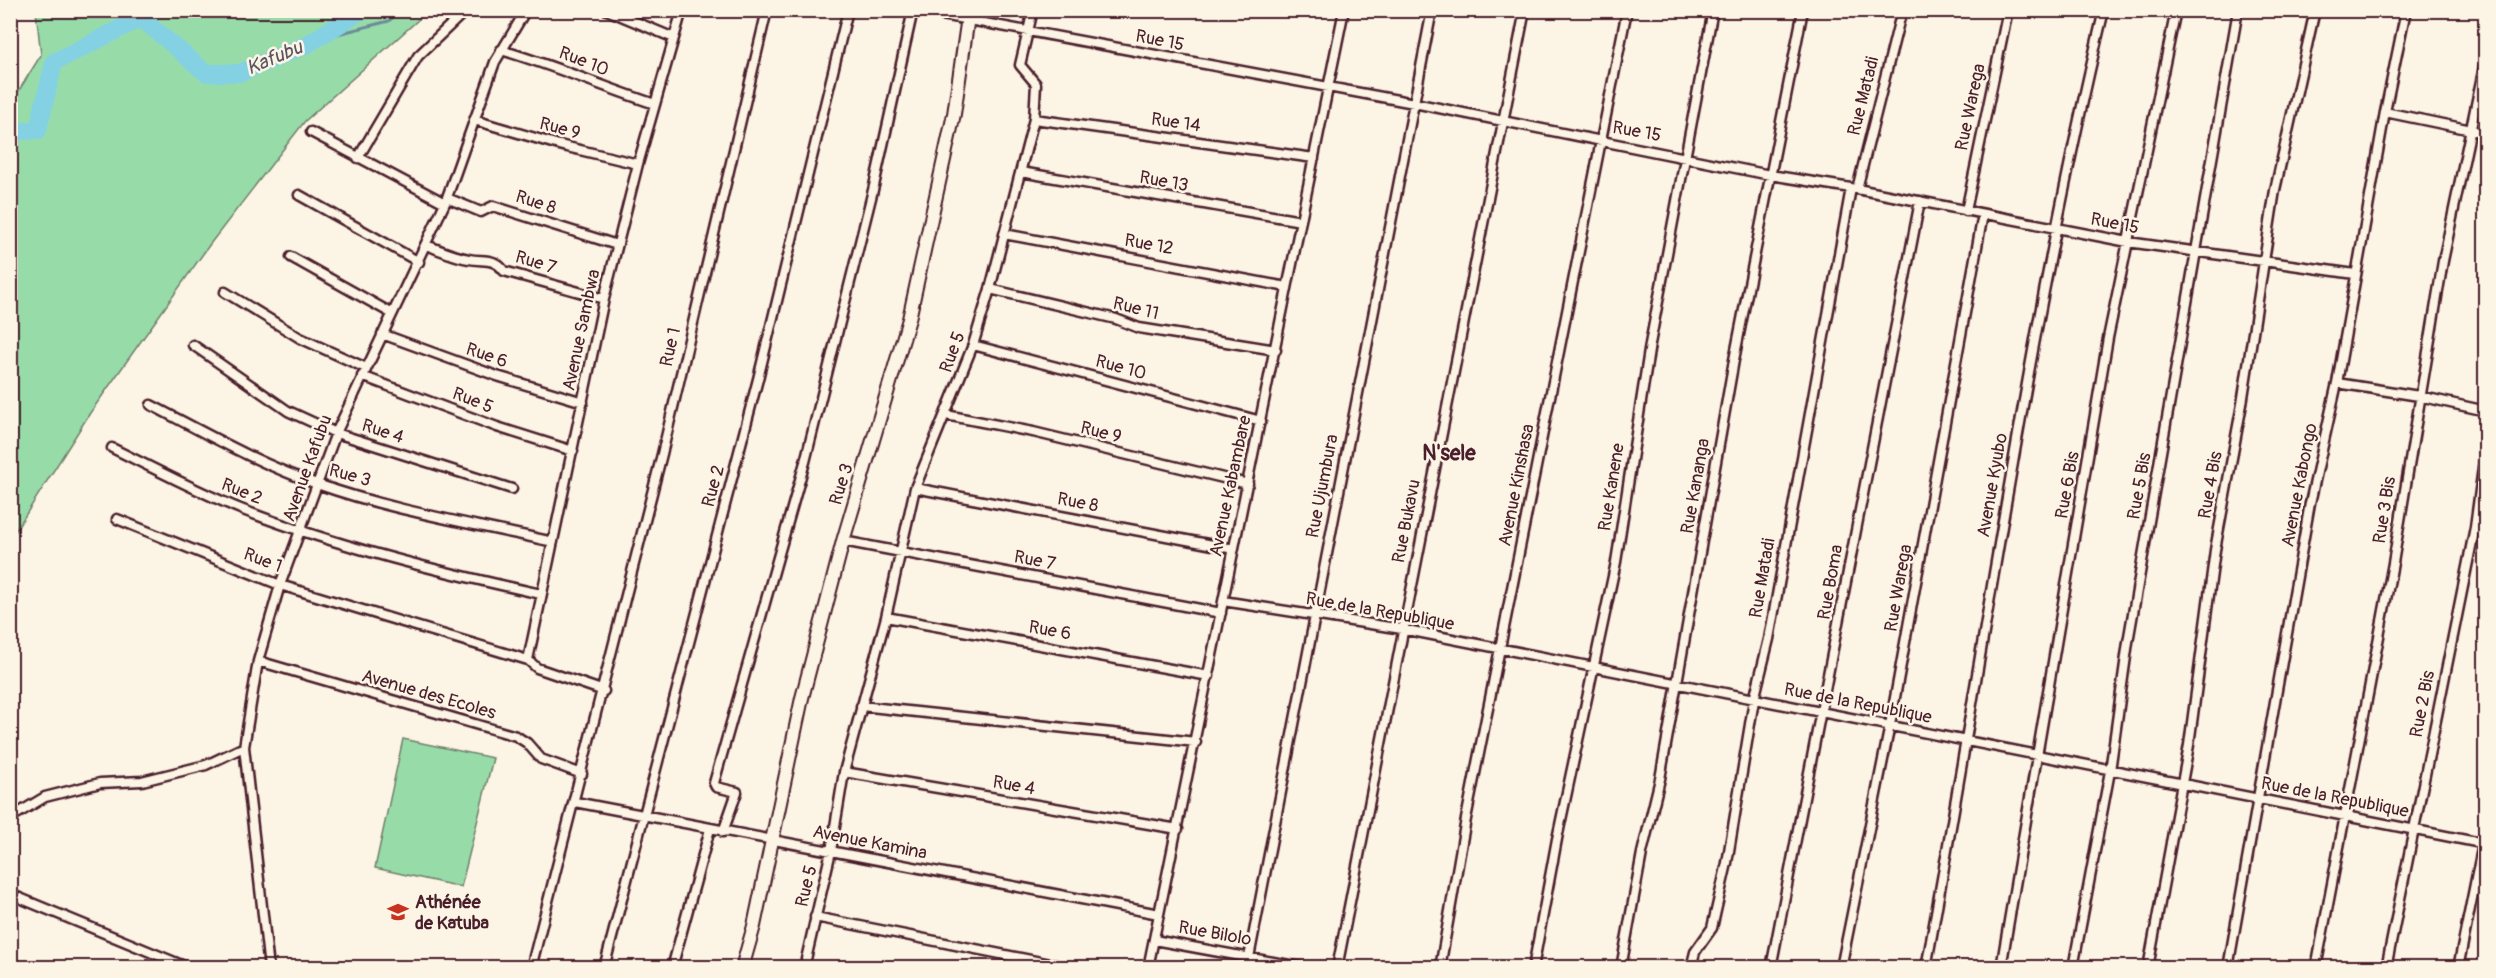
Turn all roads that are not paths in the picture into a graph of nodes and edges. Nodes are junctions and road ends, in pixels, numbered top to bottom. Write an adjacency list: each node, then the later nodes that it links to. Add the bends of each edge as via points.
1 (526, 10): 25 (street, Avenue Kafubu)
2 (608, 10): 24 (street)
3 (682, 10): 24 (street, Avenue Sambwa)
4 (767, 10): 105 (street, Rue 1)
5 (848, 10): 121 (street, Rue 2, via 758,379)
6 (914, 10): 22 (street, Rue 15); 127 (street, via 805,462 714,783 737,792)
7 (1033, 10): 23 (street, Rue 5)
8 (1344, 10): 27 (street, Avenue Kabambare)
9 (1432, 10): 28 (street, Rue Ujumbura)
10 (1525, 10): 33 (street, Rue Bukavu)
11 (1626, 10): 37 (street, Avenue Kinshasa)
12 (1713, 10): 38 (street, Rue Kanene)
13 (1803, 10): 43 (street, Rue Kananga)
14 (1902, 10): 44 (street, Rue Matadi)
15 (2008, 10): 48 (street, Rue Warega)
16 (2104, 10): 51 (street, Avenue Kyubo)
17 (2176, 10): 53 (street, Rue 6 Bis)
18 (2238, 10): 56 (street, Rue 5 Bis)
19 (2315, 10): 59 (street, Rue 4 Bis, via 2286,135)
20 (2406, 10): 30 (street, Avenue Kabongo)
21 (464, 12): 39 (street, via 418,56)
22 (968, 16): 23 (street, Rue 15); 88 (street, Rue 3, via 954,114 909,320)
23 (1027, 32): 27 (street, Rue 15); 31 (street, Rue 5, via 1020,65 1036,84)
24 (674, 38): 29 (street, Avenue Sambwa)
25 (501, 50): 29 (street, Rue 10); 32 (street, Avenue Kafubu)
26 (2486, 57): 34 (street, Rue 3 Bis)
27 (1328, 89): 28 (street, Rue 15); 40 (street, Avenue Kabambare)
28 (1414, 103): 33 (street, Rue 15); 97 (street, Rue Ujumbura)
29 (655, 104): 41 (street, Avenue Sambwa)
30 (2385, 112): 34 (street); 60 (street, Avenue Kabongo)
31 (1034, 119): 40 (street, Rue 14); 42 (street, Rue 5)
32 (474, 120): 41 (street, Rue 9); 46 (street, Avenue Kafubu)
33 (1503, 122): 37 (street, Rue 15); 98 (street, Rue Bukavu)
34 (2471, 130): 36 (street); 72 (street, Rue 3 Bis)
35 (310, 132): 39 (street, Rue 8)
36 (2486, 133)
37 (1601, 141): 38 (street, Rue 15); 99 (street, Avenue Kinshasa)
38 (1684, 156): 43 (street, Rue 15); 102 (street, Rue Kanene, via 1616,562)
39 (358, 158): 46 (street, Rue 8)
40 (1314, 158): 50 (street, Avenue Kabambare)
41 (638, 164): 55 (street, Avenue Sambwa)
42 (1021, 172): 50 (street, Rue 13); 52 (street, Rue 5)
43 (1770, 175): 44 (street, Rue 15); 104 (street, Rue Kananga)
44 (1854, 188): 47 (street, Rue 15); 106 (street, Rue Matadi, via 1769,639)
45 (299, 195): 58 (street)
46 (446, 201): 54 (street, Avenue Kafubu); 55 (street, Rue 8, via 484,212 494,206)
47 (1920, 201): 48 (street, Rue 15); 108 (street, Rue Boma)
48 (1965, 211): 49 (street, Rue 15)
49 (1983, 214): 51 (street, Rue 15); 109 (street, Rue Warega)
50 (1301, 221): 61 (street, Avenue Kabambare)
51 (2056, 227): 53 (street, Rue 15); 111 (street, Avenue Kyubo, via 2009,480)
52 (1005, 234): 61 (street, Rue 12); 62 (street, Rue 5)
53 (2128, 242): 56 (street, Rue 15); 113 (street, Rue 6 Bis, via 2062,603)
54 (426, 245): 58 (street, Avenue Kafubu); 64 (street, Rue 7, via 470,260 490,261 504,271)
55 (617, 245): 64 (street, Avenue Sambwa)
56 (2196, 254): 59 (street, Rue 15); 114 (street, Rue 5 Bis, via 2128,642)
57 (291, 257): 65 (street)
58 (419, 261): 65 (street, Avenue Kafubu)
59 (2264, 263): 60 (street, Rue 15); 117 (street, Rue 4 Bis, via 2214,550)
60 (2355, 274): 71 (street, Avenue Kabongo)
61 (1287, 287): 69 (street, Avenue Kabambare)
62 (990, 289): 68 (street, Rue 5); 69 (street, Rue 11, via 1139,328)
63 (225, 292): 70 (street, Rue 5)
64 (604, 299): 73 (street, Avenue Sambwa)
65 (391, 313): 66 (street, Avenue Kafubu)
66 (382, 334): 70 (street, Avenue Kafubu); 73 (street, Rue 6)
67 (193, 345): 78 (street, Rue 4, via 288,411)
68 (973, 345): 76 (street, Rue 5); 77 (street, Rue 10)
69 (1276, 350): 77 (street, Avenue Kabambare)
70 (364, 372): 78 (street, Avenue Kafubu); 81 (street, Rue 5, via 497,427)
71 (2337, 383): 72 (street); 118 (street, Avenue Kabongo, via 2310,503)
72 (2419, 396): 75 (street); 120 (street, Rue 3 Bis, via 2393,563)
73 (583, 402): 81 (street, Avenue Sambwa)
74 (151, 405): 82 (street, Rue 3, via 255,458)
75 (2486, 411)
76 (946, 415): 83 (street, Rue 9); 84 (street, Rue 5)
77 (1261, 421): 83 (street, Avenue Kabambare)
78 (336, 433): 82 (street, Avenue Kafubu); 85 (street, Rue 4)
79 (2486, 445): 125 (street, Rue 2 Bis, via 2475,527)
80 (112, 448): 87 (street, Rue 2, via 212,497)
81 (573, 451): 89 (street, Avenue Sambwa)
82 (317, 484): 87 (street, Avenue Kafubu); 89 (street, Rue 3)
83 (1248, 484): 90 (street, Avenue Kabambare)
84 (915, 488): 90 (street, Rue 8); 91 (street, Rue 5)
85 (512, 489)
86 (117, 519): 92 (street, Rue 1)
87 (301, 531): 92 (street, Avenue Kafubu); 93 (street, Rue 2)
88 (843, 541): 91 (street, Rue 7); 128 (street, Rue 3, via 802,699)
89 (553, 542): 93 (street, Avenue Sambwa)
90 (1234, 549): 94 (street, Avenue Kabambare)
91 (901, 551): 95 (street, Rue 7); 96 (street, Rue 5)
92 (280, 585): 100 (street, Rue 1); 101 (street, Avenue Kafubu)
93 (541, 594): 100 (street, Avenue Sambwa)
94 (1223, 601): 95 (street, Avenue Kabambare); 97 (street, Rue de la Republique)
95 (1221, 613): 103 (street, Avenue Kabambare)
96 (885, 616): 103 (street, Rue 6); 107 (street, Rue 5)
97 (1313, 616): 98 (street, Rue de la Republique); 135 (street, Rue Ujumbura)
98 (1402, 629): 99 (street, Rue de la Republique); 147 (street, Rue Bukavu)
99 (1500, 649): 102 (street, Rue de la Republique); 148 (street, Avenue Kinshasa)
100 (528, 660): 105 (street, Rue 1, via 537,668)
101 (258, 661): 112 (street, Avenue Kafubu); 116 (street, Avenue des Ecoles, via 516,736 541,759)
102 (1592, 668): 104 (street, Rue de la Republique); 149 (street, Rue Kanene)
103 (1209, 676): 110 (street, Avenue Kabambare)
104 (1676, 685): 106 (street, Rue de la Republique); 150 (street, Rue Kananga)
105 (604, 691): 116 (street, Rue 1)
106 (1754, 700): 108 (street, Rue de la Republique); 151 (street, Rue Matadi, via 1712,928 1695,952)
107 (861, 706): 110 (street); 115 (street, Rue 5)
108 (1822, 713): 109 (street, Rue de la Republique); 152 (street, Rue Boma)
109 (1890, 725): 111 (street, Rue de la Republique); 153 (street, Rue Warega)
110 (1196, 742): 123 (street, Avenue Kabambare)
111 (1968, 742): 113 (street, Rue de la Republique); 154 (street, Avenue Kyubo)
112 (244, 747): 122 (street, via 206,765 142,781 100,783 45,797); 137 (street, Avenue Kafubu)
113 (2039, 756): 114 (street, Rue de la Republique); 155 (street, Rue 6 Bis)
114 (2110, 771): 117 (street, Rue de la Republique); 156 (street, Rue 5 Bis)
115 (844, 772): 123 (street, Rue 4); 130 (street, Rue 5)
116 (582, 774): 119 (street, Rue 1)
117 (2183, 783): 118 (street, Rue de la Republique); 157 (street, Rue 4 Bis)
118 (2258, 800): 120 (street, Rue de la Republique); 158 (street, Avenue Kabongo)
119 (575, 802): 121 (street, Avenue Kamina); 138 (street, Rue 1)
120 (2346, 815): 125 (street, Rue de la Republique); 159 (street, Rue 3 Bis)
121 (644, 817): 124 (street, Avenue Kamina); 139 (street, Rue 2)
122 (10, 818)
123 (1178, 828): 132 (street, Avenue Kabambare)
124 (710, 829): 127 (street, Avenue Kamina); 140 (street)
125 (2414, 829): 129 (street, Rue de la Republique); 160 (street, Rue 2 Bis)
126 (2486, 829): 129 (street)
127 (723, 832): 128 (street, Avenue Kamina)
128 (772, 841): 130 (street, Avenue Kamina); 141 (street, Rue 3)
129 (2484, 844): 161 (street)
130 (831, 851): 132 (street, Avenue Kamina); 133 (street, Rue 5)
131 (10, 894): 136 (street)
132 (1159, 914): 134 (street, Avenue Kabambare)
133 (815, 917): 142 (street, Rue 5); 143 (street)
134 (1154, 940): 135 (street, Rue Bilolo); 144 (street, Avenue Kabambare)
135 (1249, 955): 145 (street, Rue Ujumbura); 146 (street, Rue Bilolo)
136 (189, 968)
137 (269, 968)
138 (531, 968)
139 (604, 968)
140 (672, 968)
141 (742, 968)
142 (804, 968)
143 (1071, 968)
144 (1148, 968)
145 (1247, 968)
146 (1306, 968)
147 (1336, 968)
148 (1440, 968)
149 (1533, 968)
150 (1621, 968)
151 (1691, 968)
152 (1771, 968)
153 (1840, 968)
154 (1926, 968)
155 (2001, 968)
156 (2073, 968)
157 (2148, 968)
158 (2228, 968)
159 (2316, 968)
160 (2386, 968)
161 (2458, 968)

